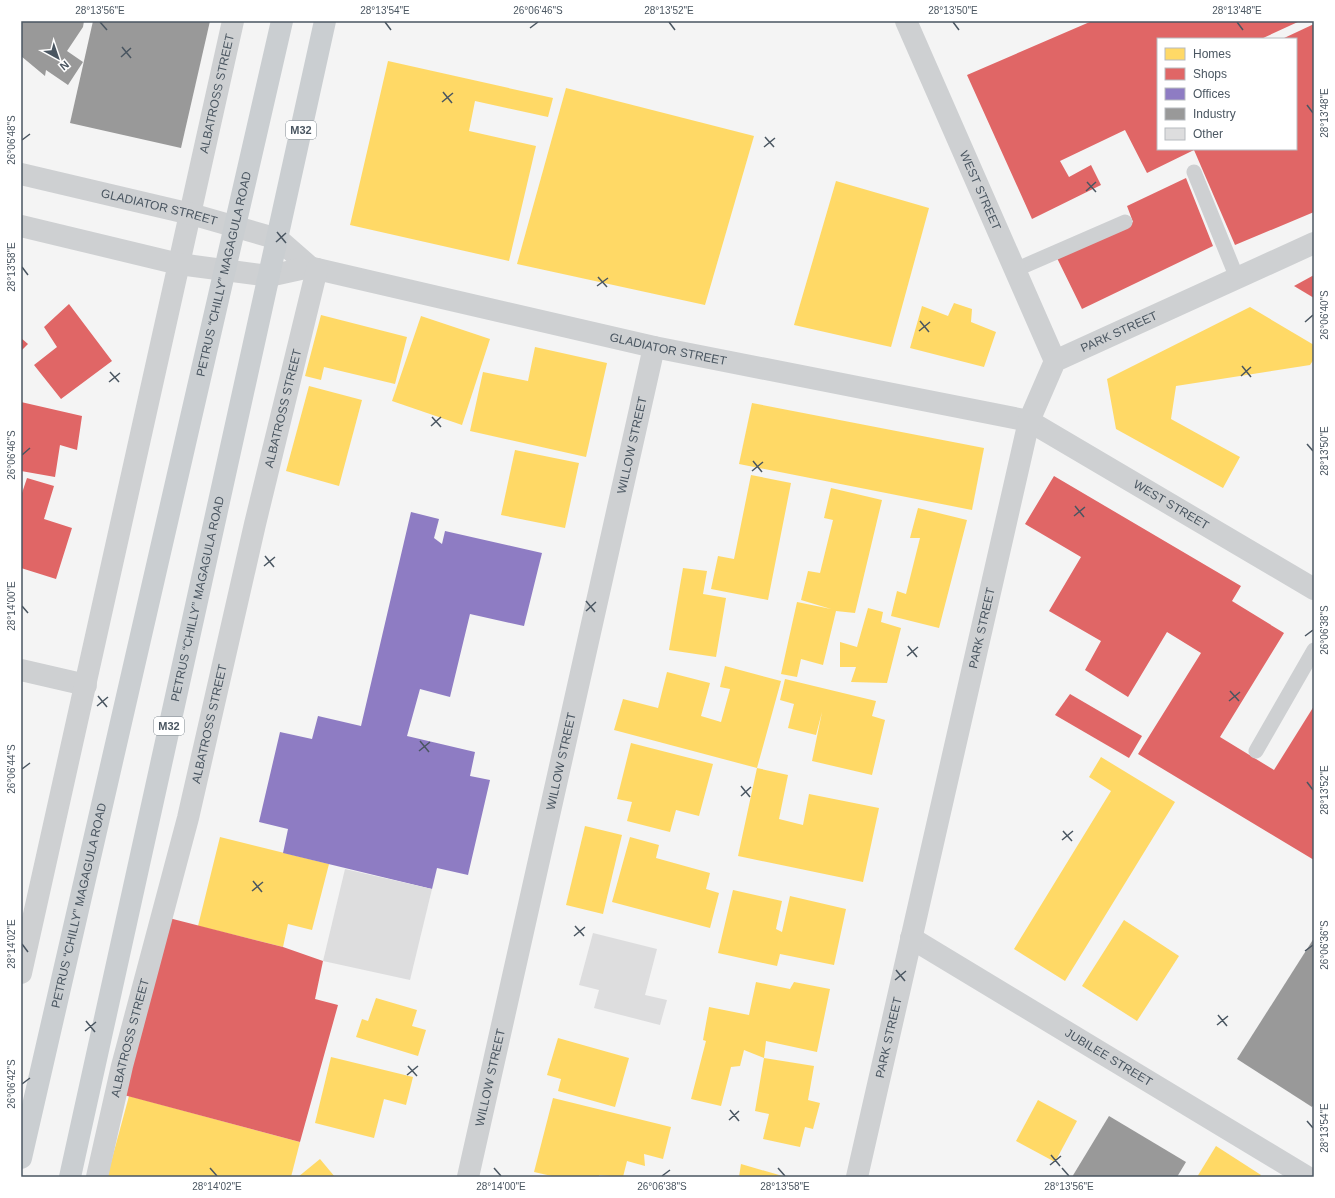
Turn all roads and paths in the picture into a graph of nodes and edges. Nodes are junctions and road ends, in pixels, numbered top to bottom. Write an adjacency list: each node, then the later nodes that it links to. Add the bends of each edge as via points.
1 (234, 21): 7 (street, ALBATROSS STREET)
2 (282, 21): 10 (main road, PETRUS “CHILLY” MAGAGULA ROAD)
3 (324, 21): 11 (main road, PETRUS “CHILLY” MAGAGULA ROAD / M32)
4 (906, 21): 15 (street, WEST STREET)
5 (1194, 172): 18 (lane)
6 (21, 174): 7 (street, GLADIATOR STREET)
7 (191, 214): 10 (street, GLADIATOR STREET); 13 (street, ALBATROSS STREET)
8 (1125, 222): 15 (lane)
9 (21, 226): 13 (street, GLADIATOR STREET)
10 (235, 228): 11 (street, GLADIATOR STREET); 16 (main road, PETRUS “CHILLY” MAGAGULA ROAD)
11 (278, 239): 14 (street, GLADIATOR STREET); 17 (main road, PETRUS “CHILLY” MAGAGULA ROAD / M32)
12 (1313, 245): 18 (street, PARK STREET)
13 (179, 264): 16 (street, GLADIATOR STREET); 25 (street)
14 (314, 268): 17 (street, GLADIATOR STREET); 19 (street, GLADIATOR STREET); 31 (street, ALBATROSS STREET, via 188,818 122,1066)
15 (1014, 270): 20 (street, WEST STREET)
16 (225, 271): 17 (street, GLADIATOR STREET); 29 (main road, PETRUS “CHILLY” MAGAGULA ROAD)
17 (269, 276): 30 (main road, PETRUS “CHILLY” MAGAGULA ROAD / M32)
18 (1236, 278): 20 (street, PARK STREET)
19 (654, 347): 21 (street, GLADIATOR STREET); 32 (street, WILLOW STREET)
20 (1055, 361): 21 (street, PARK STREET)
21 (1029, 421): 22 (street, WEST STREET); 27 (street, PARK STREET)
22 (1314, 590)
23 (1314, 650): 26 (lane)
24 (21, 670): 25 (street)
25 (86, 686): 28 (street)
26 (1256, 751)
27 (911, 938): 33 (street, PARK STREET); 34 (street, JUBILEE STREET)
28 (21, 973)
29 (21, 1158)
30 (70, 1177)
31 (97, 1177)
32 (468, 1177)
33 (857, 1177)
34 (1307, 1177)

